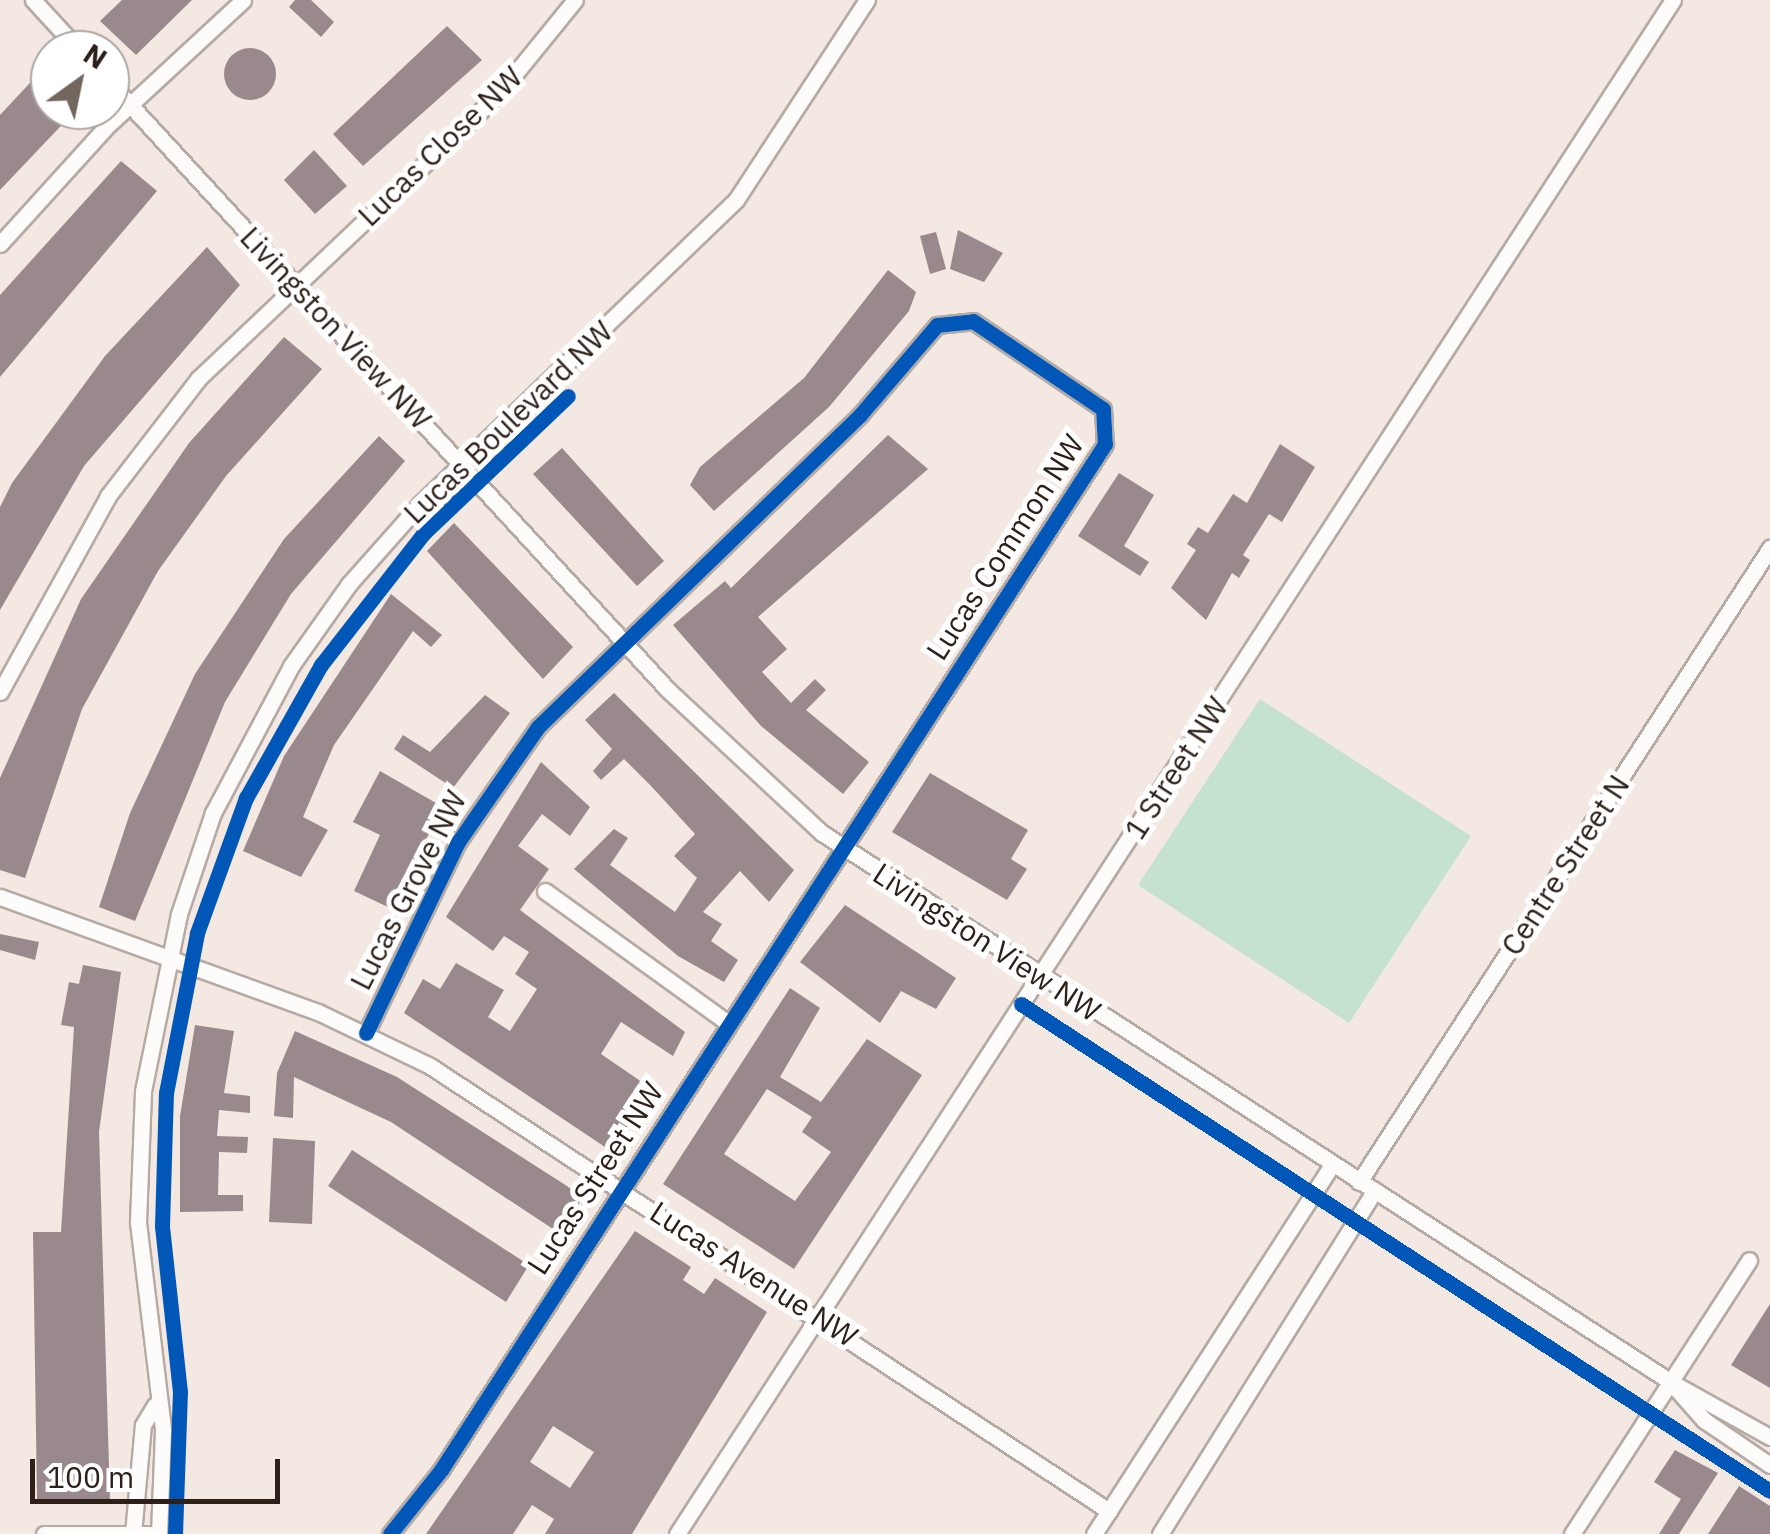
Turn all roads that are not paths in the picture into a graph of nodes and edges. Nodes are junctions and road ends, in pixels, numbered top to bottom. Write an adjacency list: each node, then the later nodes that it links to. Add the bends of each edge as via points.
1 (33, 0): 6 (street)
2 (243, 0): 7 (street)
3 (575, 0): 10 (street, Lucas Close NW, via 500,91)
4 (867, 0): 11 (street, Lucas Boulevard NW, via 736,200)
5 (1673, 0): 19 (street, 1 Street NW)
6 (61, 30)
7 (130, 105): 10 (street, Livingston View NW)
8 (107, 130): 9 (street)
9 (0, 244)
10 (294, 283): 11 (street, Livingston View NW); 14 (street, Lucas Close NW, via 144,446 41,605)
11 (462, 464): 13 (street, Livingston View NW); 18 (street, Lucas Boulevard NW, via 349,584 291,666 214,814)
12 (1770, 548): 23 (street, Centre Street N)
13 (620, 638): 15 (street, Livingston View NW, via 725,748); 15 (street, Lucas Common NW, via 850,425 946,319 974,321 1097,402 1108,418 1105,444); 21 (street, Lucas Grove NW, via 538,727 458,842)
14 (0, 692)
15 (842, 848): 19 (street, Livingston View NW); 20 (street, Lucas Street NW)
16 (546, 891): 20 (street)
17 (0, 898): 18 (street, Lucas Avenue NW)
18 (170, 957): 21 (street, Lucas Avenue NW); 29 (street, Lucas Boulevard NW, via 140,1152)
19 (1039, 975): 22 (street, Livingston View NW); 27 (street, 1 Street NW)
20 (728, 1023): 24 (street, Lucas Street NW)
21 (366, 1033): 24 (street, Lucas Avenue NW)
22 (1332, 1165): 23 (street, Livingston View NW); 32 (street)
23 (1359, 1182): 25 (street, Livingston View NW)
24 (622, 1188): 27 (street, Lucas Avenue NW); 37 (street, Lucas Street NW)
25 (1374, 1192): 28 (street, Livingston View NW); 40 (street)
26 (1750, 1260): 28 (street)
27 (820, 1315): 32 (street, Lucas Avenue NW); 38 (street, 1 Street NW)
28 (1671, 1382): 30 (street); 31 (street, via 1704,1420); 41 (street)
29 (155, 1406): 34 (street, Lucas Boulevard NW, via 143,1425); 36 (street, Lucas Boulevard NW, via 163,1428)
30 (1770, 1436)
31 (1770, 1464)
32 (1109, 1511): 39 (street)
33 (44, 1534): 34 (street)
34 (133, 1534): 35 (street)
35 (150, 1534)
36 (159, 1534)
37 (390, 1534)
38 (677, 1534)
39 (1094, 1534)
40 (1160, 1534)
41 (1572, 1534)

